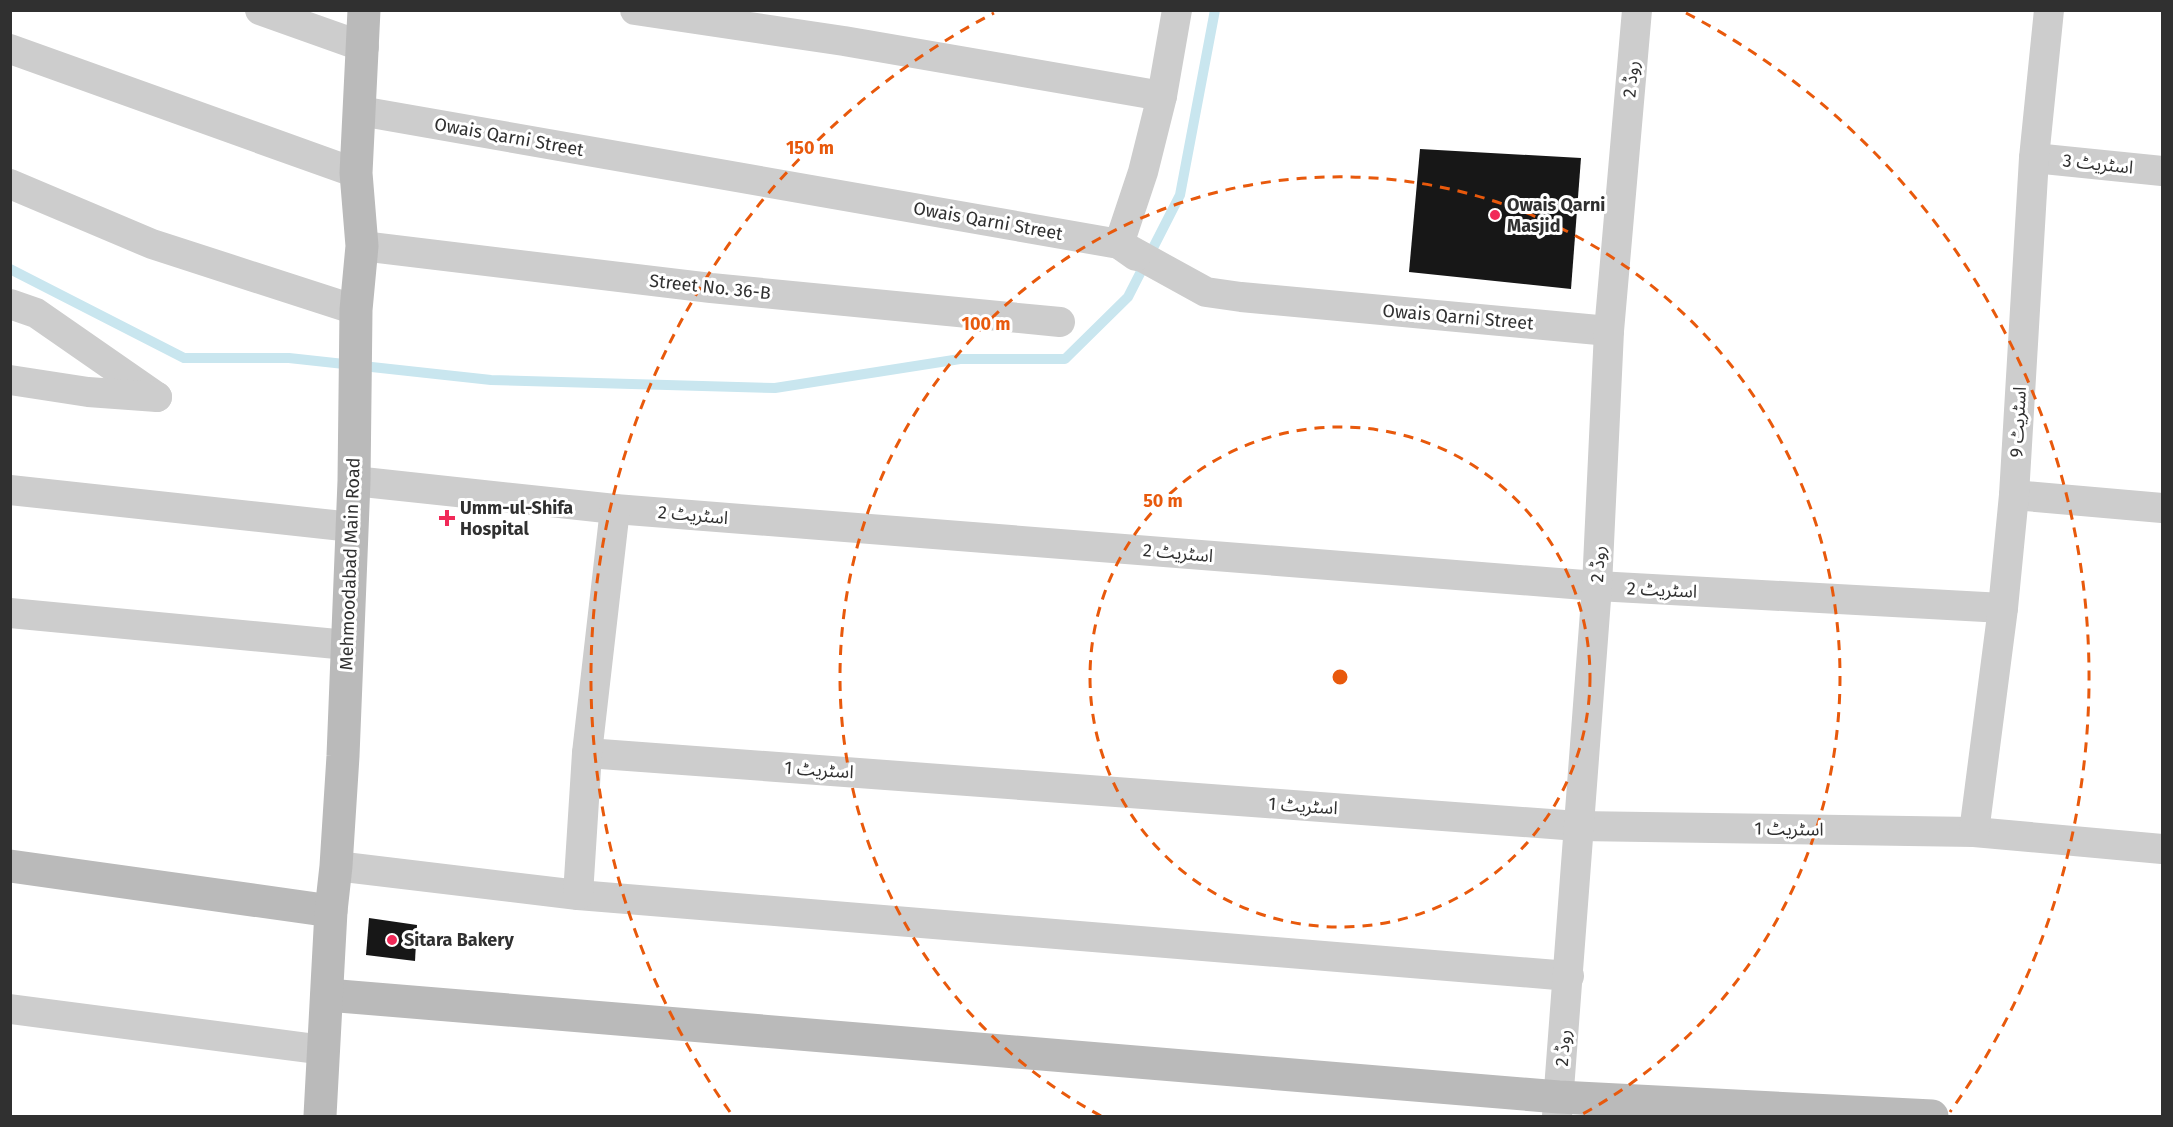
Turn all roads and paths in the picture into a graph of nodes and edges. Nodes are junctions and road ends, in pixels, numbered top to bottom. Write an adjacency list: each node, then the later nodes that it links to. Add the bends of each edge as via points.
1 (260, 10): 7 (street)
2 (364, 10): 7 (main road, Mehmoodabad Main Road)
3 (635, 10): 9 (street)
4 (1177, 10): 9 (street)
5 (1637, 10): 20 (street, روڈ 2)
6 (2049, 10): 11 (street, اسٹریٹ 9)
7 (363, 47): 10 (main road, Mehmoodabad Main Road)
8 (10, 49): 13 (street)
9 (1162, 96): 16 (street)
10 (360, 111): 13 (main road, Mehmoodabad Main Road); 16 (street, Owais Qarni Street)
11 (2034, 158): 12 (street, اسٹریٹ 3); 24 (street, اسٹریٹ 9)
12 (2163, 171)
13 (356, 173): 15 (main road, Mehmoodabad Main Road)
14 (10, 184): 18 (street, via 152,244)
15 (362, 246): 18 (main road, Mehmoodabad Main Road); 19 (street, Street No. 36-B, via 711,288)
16 (1129, 251): 20 (street, Owais Qarni Street, via 1206,292)
17 (10, 304): 21 (street, via 36,313 157,397)
18 (356, 319): 22 (main road, Mehmoodabad Main Road)
19 (1060, 322)
20 (1609, 331): 28 (street, روڈ 2)
21 (10, 380)
22 (354, 466): 26 (street, اسٹریٹ 2); 27 (main road, Mehmoodabad Main Road)
23 (10, 490): 27 (street)
24 (2014, 495): 25 (street); 29 (street, اسٹریٹ 9)
25 (2163, 507)
26 (615, 509): 28 (street, اسٹریٹ 2); 32 (street)
27 (352, 526): 31 (main road, Mehmoodabad Main Road)
28 (1597, 586): 29 (street, اسٹریٹ 2); 33 (street, روڈ 2)
29 (2003, 608): 34 (street, اسٹریٹ 9)
30 (10, 613): 31 (street)
31 (347, 645): 37 (main road, Mehmoodabad Main Road)
32 (587, 753): 33 (street, اسٹریٹ 1); 38 (street)
33 (1578, 826): 34 (street, اسٹریٹ 1); 40 (street, روڈ 2)
34 (1974, 832): 35 (street, اسٹریٹ 1)
35 (2163, 849)
36 (10, 866): 39 (main road)
37 (336, 866): 38 (street); 39 (main road, Mehmoodabad Main Road)
38 (578, 895): 40 (street)
39 (331, 911): 41 (main road, Mehmoodabad Main Road)
40 (1569, 976): 44 (street, روڈ 2)
41 (327, 994): 43 (main road, Mehmoodabad Main Road); 44 (main road)
42 (10, 1009): 43 (street)
43 (324, 1050): 45 (main road, Mehmoodabad Main Road)
44 (1558, 1107): 46 (main road)
45 (320, 1116)
46 (1932, 1116)

